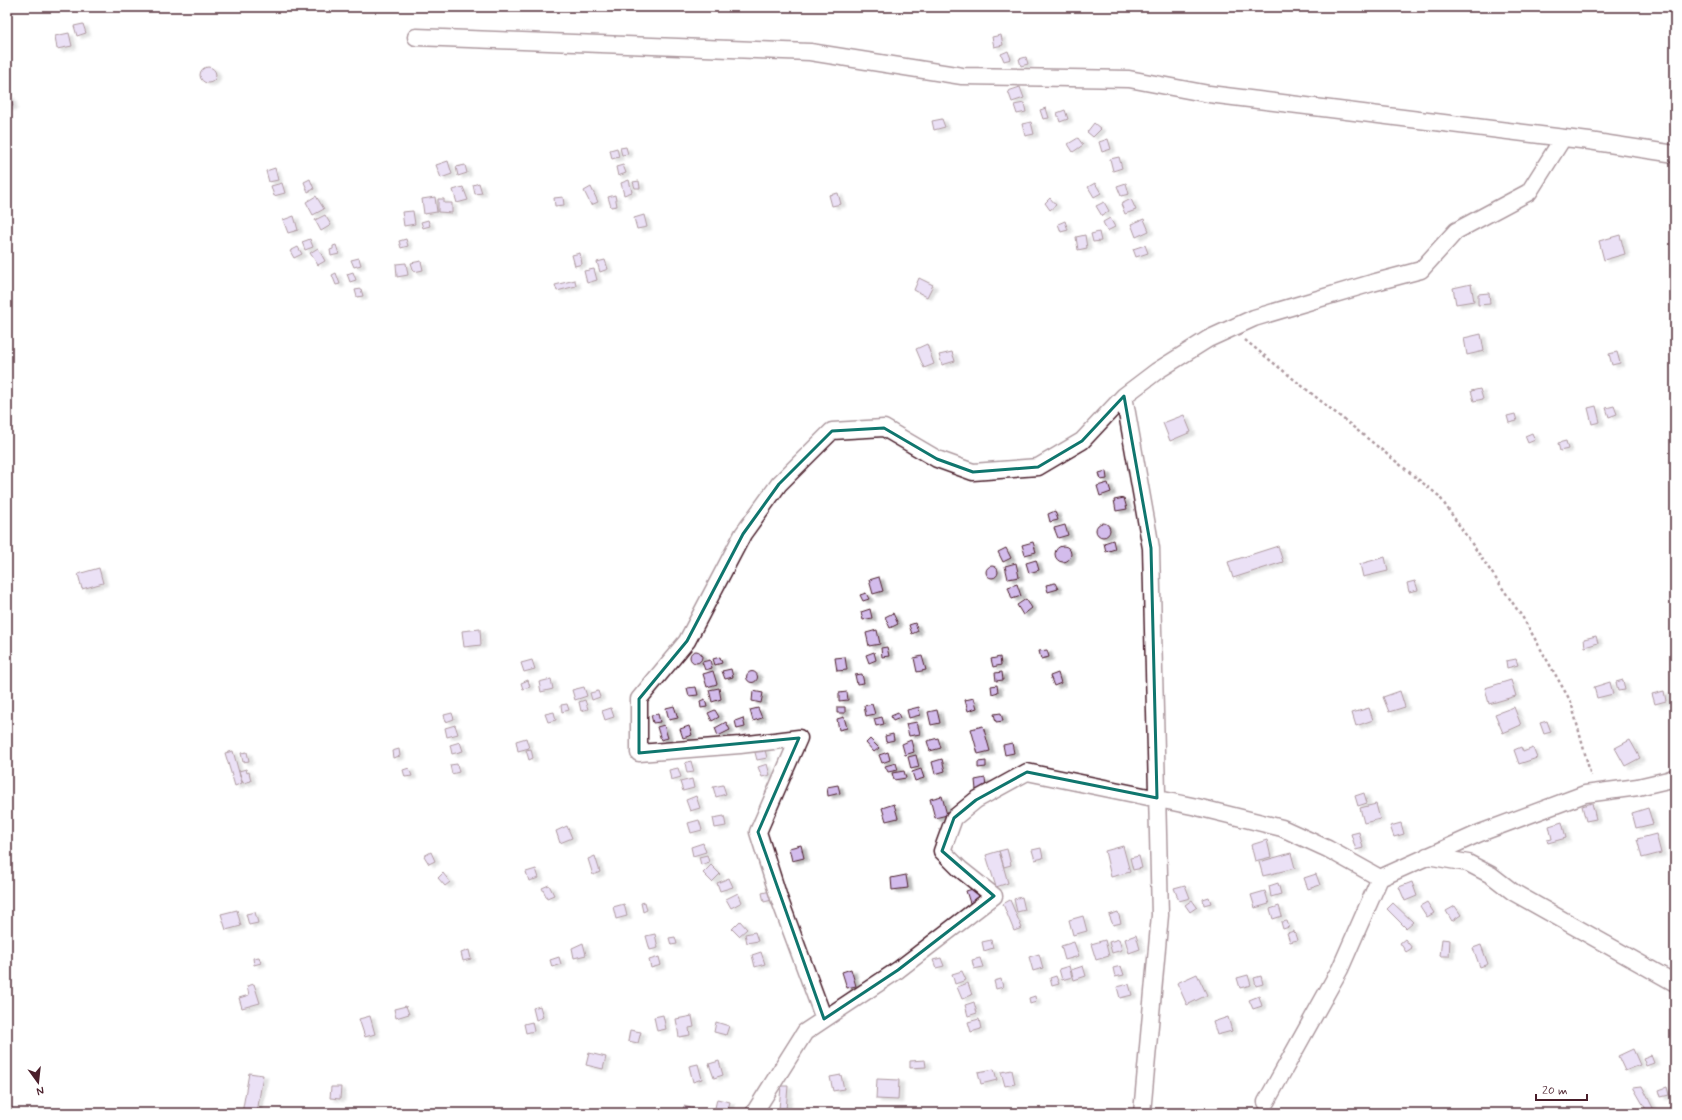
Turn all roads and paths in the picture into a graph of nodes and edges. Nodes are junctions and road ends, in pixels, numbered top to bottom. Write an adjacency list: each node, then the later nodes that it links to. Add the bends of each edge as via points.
1 (416, 37): 2 (street, via 810,52 962,76 1129,79 1209,94)
2 (1562, 138): 3 (street); 4 (street, via 1529,192 1456,231 1421,270 1254,318)
3 (1675, 154)
4 (1230, 328): 5 (street, via 1157,371); 7 (path, via 1439,496 1523,618 1571,702)
5 (1124, 396): 8 (street, via 1151,548); 12 (street, via 1082,441 1038,467 973,472 938,459 884,428 832,431 779,484 743,534 687,641 639,699 639,753 799,738 758,832 779,898)
6 (1675, 777): 7 (street, via 1638,787)
7 (1595, 792): 9 (street, via 1480,833)
8 (1157, 798): 10 (street, via 1282,828 1328,849); 12 (street, via 1027,772 976,800 954,818 942,851 994,896 898,970); 15 (street, via 1160,915)
9 (1427, 856): 10 (street); 11 (street, via 1468,863 1491,875 1513,892)
10 (1380, 878): 13 (street, via 1340,969)
11 (1675, 983)
12 (824, 1019): 14 (street, via 805,1032)
13 (1266, 1102)
14 (754, 1113)
15 (1142, 1113)

